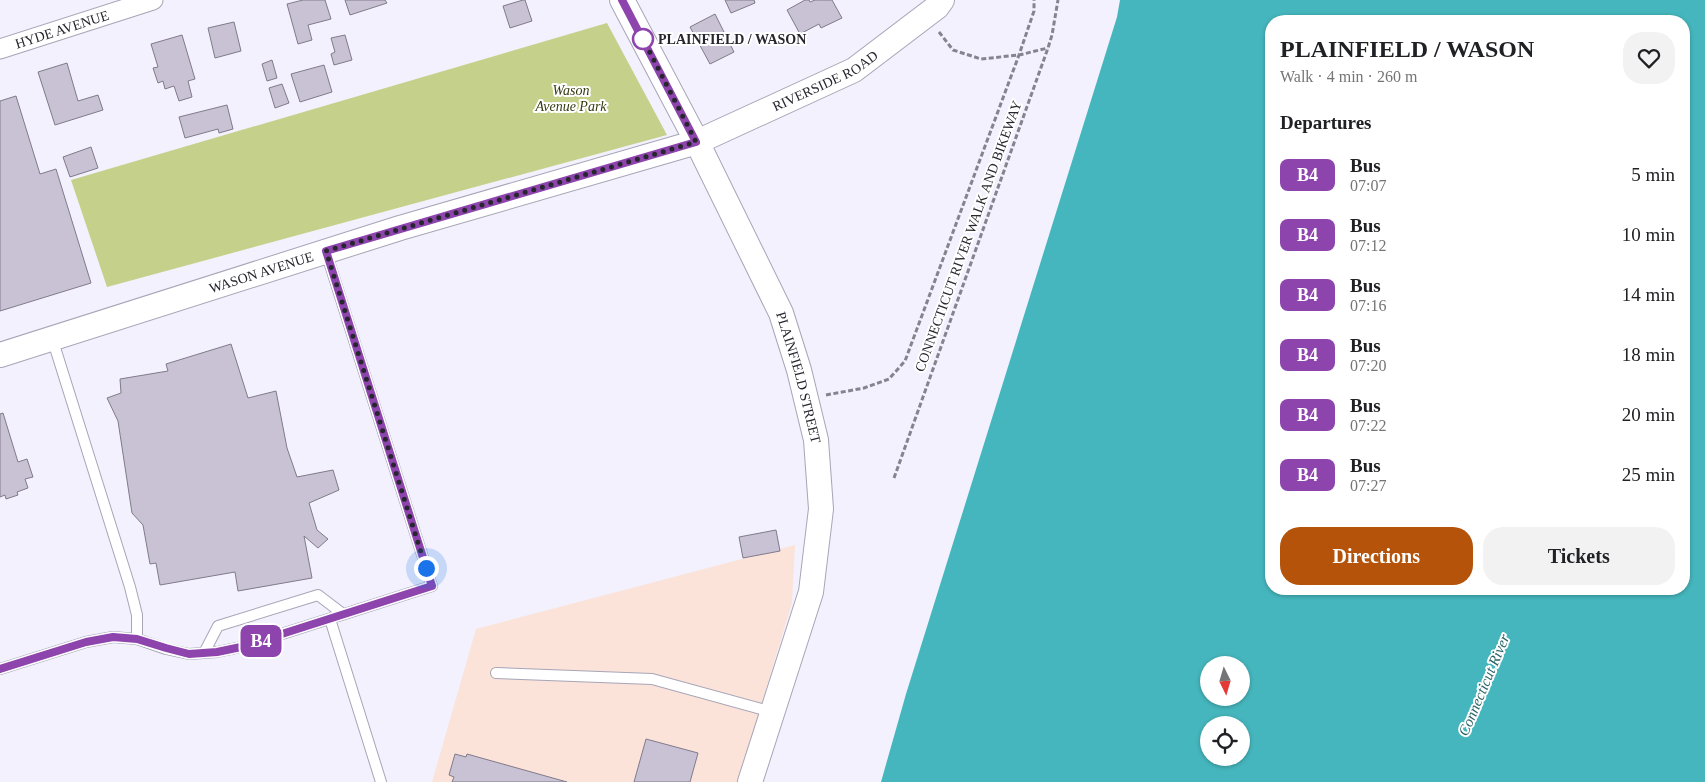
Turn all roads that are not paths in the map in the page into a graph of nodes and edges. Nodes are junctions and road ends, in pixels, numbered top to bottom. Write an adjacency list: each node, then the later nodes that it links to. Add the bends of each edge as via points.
1 (153, 0): 4 (street, HYDE AVENUE)
2 (622, 0): 5 (street, PLAINFIELD STREET)
3 (934, 8): 5 (street, RIVERSIDE ROAD, via 854,70)
4 (0, 49)
5 (696, 142): 6 (street, WASON AVENUE); 15 (street, PLAINFIELD STREET, via 781,313 816,440 820,509 811,592)
6 (326, 251): 7 (street, WASON AVENUE); 9 (lane, via 432,586)
7 (52, 338): 8 (street, WASON AVENUE); 11 (lane, via 130,587 137,615)
8 (0, 355)
9 (343, 614): 10 (lane); 12 (lane, via 318,595 218,626)
10 (330, 618): 12 (lane, via 241,647); 16 (lane)
11 (137, 639): 12 (lane, via 189,654); 13 (lane, via 113,637 86,642)
12 (204, 653)
13 (0, 669)
14 (496, 673): 15 (lane, via 652,679)
15 (772, 712): 17 (street, PLAINFIELD STREET)
16 (381, 782)
17 (750, 782)

